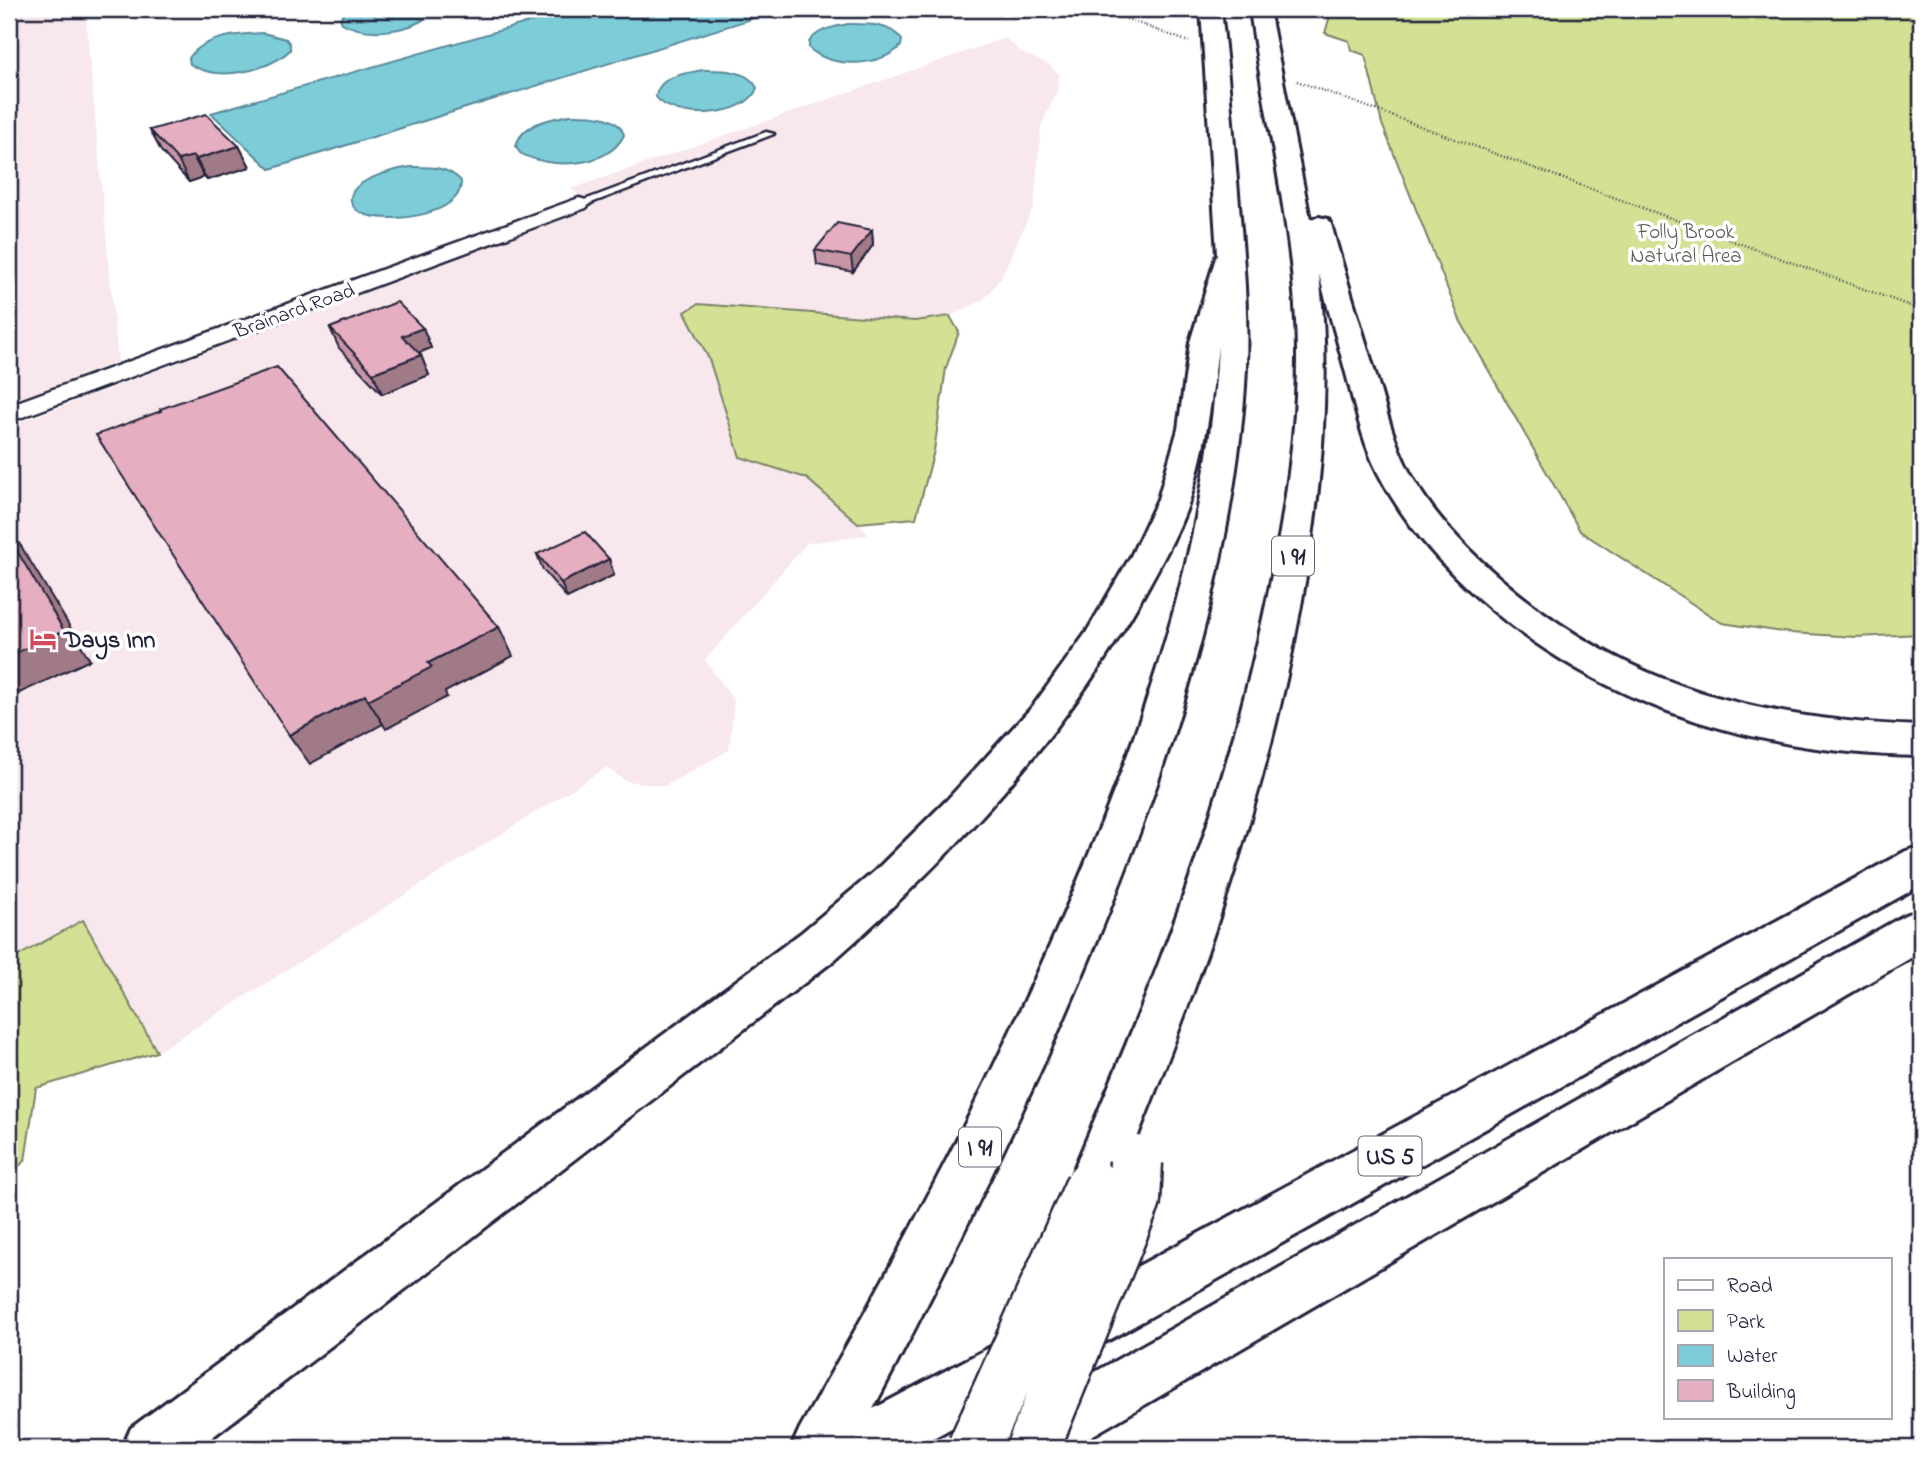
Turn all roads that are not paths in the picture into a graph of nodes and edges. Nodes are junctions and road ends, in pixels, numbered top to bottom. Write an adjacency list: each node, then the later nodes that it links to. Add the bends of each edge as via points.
1 (1211, 9): 6 (highway, I 91)
2 (1259, 9): 4 (highway, I 91)
3 (769, 134): 5 (lane)
4 (1286, 159): 8 (highway, via 1316,213 1377,431 1393,470 1430,527 1484,584 1576,654 1678,703 1793,730); 11 (highway, I 91, via 1306,278 1311,347 1310,419 1297,530 1268,684 1242,786 1204,905 1140,1073)
5 (579, 204): 7 (street, Brainard Road)
6 (1230, 254): 12 (highway, via 1204,342 1200,393 1186,460 1164,524 1073,681 1005,764 915,860 817,947); 13 (highway, I 91, via 1232,349 1221,464 1202,569 1164,708 1118,835 1015,1076 914,1277)
7 (9, 414)
8 (1921, 741)
9 (1921, 864): 14 (highway, US 5)
10 (1921, 929): 16 (highway, US 5)
11 (1114, 1174): 15 (highway, I 91, bridge); 17 (highway, bridge, via 1134,1200)
12 (151, 1448)
13 (820, 1448)
14 (858, 1448)
15 (974, 1448)
16 (1015, 1448)
17 (1033, 1448)

